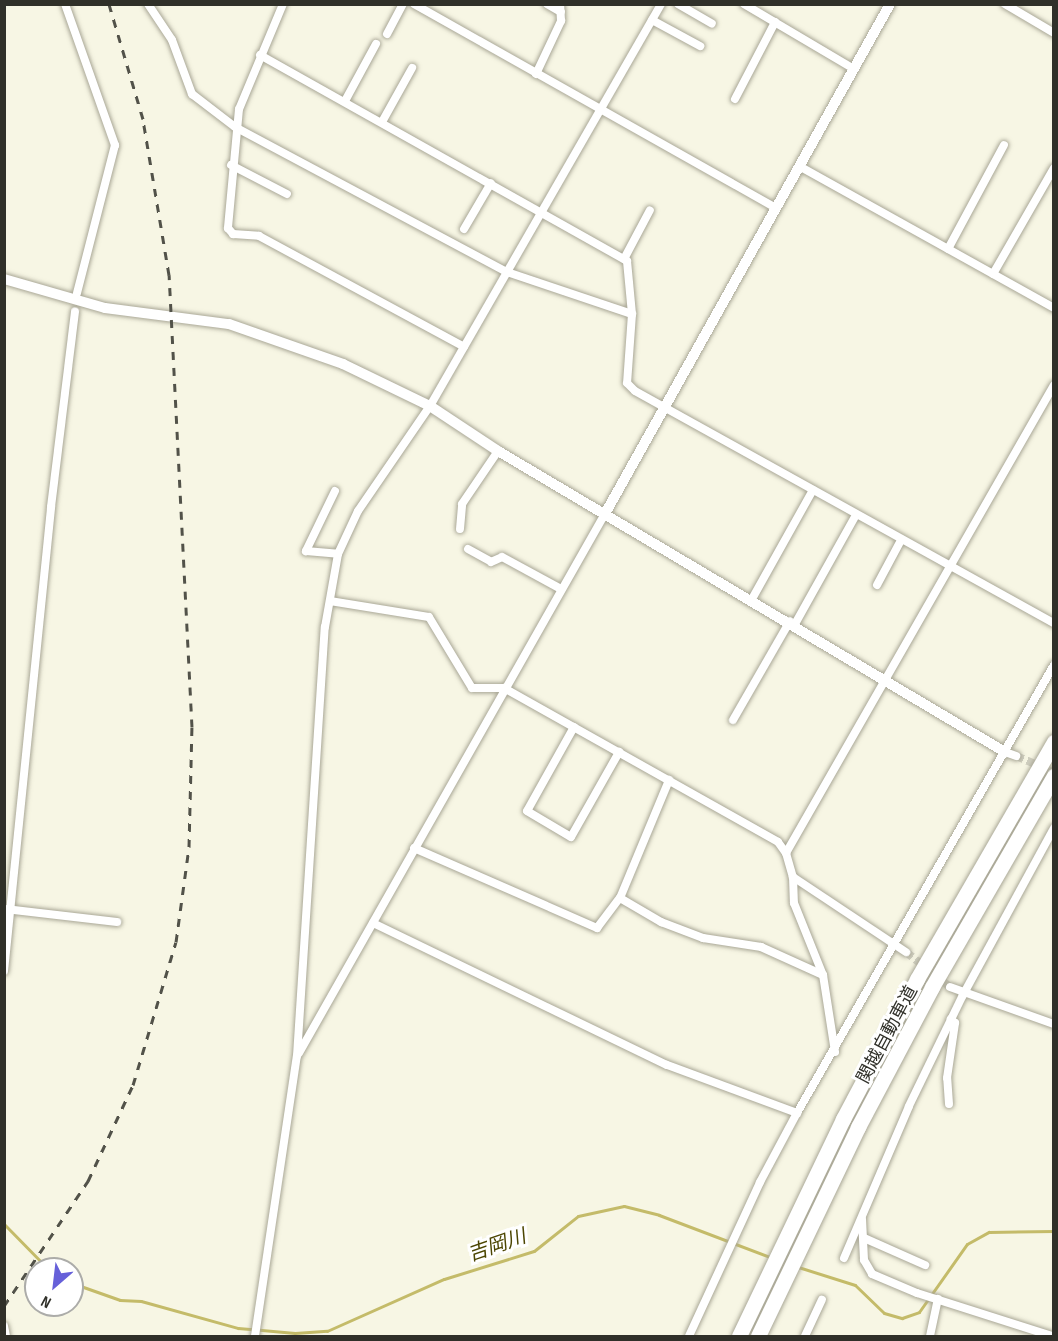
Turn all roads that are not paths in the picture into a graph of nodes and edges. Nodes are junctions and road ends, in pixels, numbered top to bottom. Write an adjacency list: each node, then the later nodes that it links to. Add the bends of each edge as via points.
1 (65, 4): 44 (street, via 115,145)
2 (148, 4): 28 (street, via 172,40 192,94)
3 (283, 4): 20 (street)
4 (403, 4): 17 (street)
5 (414, 4): 23 (street)
6 (547, 4): 12 (street)
7 (661, 4): 13 (street)
8 (678, 4): 15 (street)
9 (744, 4): 14 (street)
10 (890, 4): 22 (street)
11 (1005, 4): 16 (street)
12 (561, 8): 23 (street)
13 (652, 20): 19 (street); 26 (street)
14 (775, 22): 22 (street); 24 (street)
15 (712, 24)
16 (1053, 33)
17 (387, 34)
18 (376, 44): 25 (street)
19 (699, 46)
20 (260, 55): 25 (street); 28 (street)
21 (412, 68): 27 (street)
22 (854, 69): 31 (street)
23 (536, 74): 26 (street)
24 (735, 99)
25 (345, 101): 27 (street)
26 (602, 110): 35 (street); 37 (street)
27 (382, 122): 33 (street)
28 (235, 128): 30 (street); 41 (street)
29 (1004, 145): 39 (street)
30 (231, 165): 34 (street); 48 (street, via 228,228 233,234 259,236)
31 (799, 166): 35 (street); 39 (street)
32 (1053, 168): 42 (street)
33 (491, 183): 37 (street); 38 (street)
34 (287, 195)
35 (776, 208): 51 (street)
36 (650, 210): 40 (street)
37 (541, 211): 40 (street); 41 (street)
38 (464, 229)
39 (948, 249): 42 (street)
40 (624, 259): 47 (street)
41 (507, 272): 47 (street); 48 (street)
42 (993, 274): 45 (street)
43 (4, 279): 50 (street, via 105,308 229,324 274,337)
44 (77, 293)
45 (1053, 308)
46 (75, 310): 84 (street)
47 (632, 314): 51 (street, via 627,383)
48 (464, 347): 50 (street)
49 (1053, 386): 61 (street)
50 (430, 406): 52 (street); 60 (street, via 357,511)
51 (664, 406): 53 (street); 55 (street)
52 (498, 451): 55 (street); 57 (street, via 462,504)
53 (813, 490): 56 (street); 64 (street)
54 (335, 491): 60 (street, via 306,551)
55 (606, 512): 63 (street); 64 (street)
56 (856, 515): 58 (street); 67 (street)
57 (460, 529)
58 (901, 540): 61 (street); 62 (street)
59 (468, 549): 63 (street, via 491,562 502,557)
60 (338, 554): 65 (street)
61 (948, 567): 66 (street); 69 (street)
62 (877, 585)
63 (561, 590): 70 (street)
64 (752, 599): 67 (street)
65 (330, 601): 70 (street, via 429,617 472,688); 96 (street)
66 (1053, 622)
67 (792, 623): 69 (street); 71 (street)
68 (1053, 665): 75 (street)
69 (887, 678): 75 (street, via 949,722); 81 (street)
70 (504, 688): 72 (street); 80 (street)
71 (733, 720)
72 (574, 727): 74 (street); 74 (street, via 527,812 571,837)
73 (1053, 742): 107 (highway, 関越自動車道, via 917,979 793,1220)
74 (619, 752): 78 (street)
75 (1005, 752): 76 (street); 87 (street)
76 (1016, 756)
77 (1053, 776): 108 (highway, 関越自動車道, via 932,987 809,1225)
78 (669, 780): 81 (street, via 778,842); 83 (street)
79 (1053, 828): 92 (street)
80 (414, 848): 83 (street, via 597,928); 86 (street)
81 (786, 853): 82 (street)
82 (793, 877): 87 (street); 90 (street, via 794,903)
83 (620, 898): 90 (street, via 661,922 703,938 760,947)
84 (7, 909): 85 (street); 89 (street)
85 (117, 922)
86 (374, 923): 96 (street); 98 (street, via 667,1065)
87 (896, 943): 88 (street); 95 (street)
88 (906, 952)
89 (4, 971)
90 (823, 975): 95 (street)
91 (950, 987): 92 (street)
92 (963, 995): 93 (street); 94 (street)
93 (951, 1019): 97 (street, via 956,1023 947,1078); 99 (street, via 902,1120)
94 (1053, 1024)
95 (835, 1052): 98 (street)
96 (297, 1056): 105 (street)
97 (949, 1104)
98 (797, 1113): 106 (street)
99 (862, 1218): 100 (street); 101 (street)
100 (864, 1238): 102 (street); 103 (street, via 866,1267 873,1274)
101 (844, 1258)
102 (926, 1266)
103 (938, 1299): 110 (street); 111 (street)
104 (822, 1300): 109 (street)
105 (255, 1336)
106 (689, 1336)
107 (739, 1336)
108 (758, 1336)
109 (805, 1336)
110 (930, 1336)
111 (1050, 1336)

